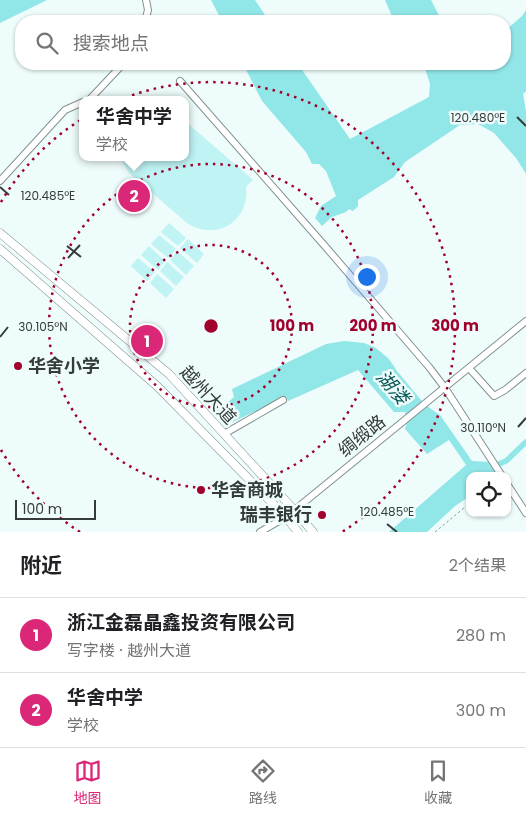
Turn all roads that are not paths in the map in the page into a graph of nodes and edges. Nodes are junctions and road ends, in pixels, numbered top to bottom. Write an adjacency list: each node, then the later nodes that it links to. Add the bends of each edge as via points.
1 (146, 0): 2 (street)
2 (147, 15)
3 (117, 70): 5 (street)
4 (180, 81): 13 (street)
5 (93, 96)
6 (79, 104): 7 (street, via 65,110)
7 (0, 181)
8 (0, 233): 15 (main road, 越州大道, via 169,374)
9 (0, 249): 20 (main road, 越州大道, via 157,386)
10 (526, 321): 11 (street, 绸缎路)
11 (469, 368): 12 (street, via 494,396); 13 (street, 绸缎路)
12 (526, 373)
13 (445, 388): 16 (street); 18 (street, 绸缎路)
14 (284, 400): 15 (street)
15 (224, 434): 18 (main road, 越州大道)
16 (499, 472)
17 (511, 490): 19 (street)
18 (294, 510): 20 (street, 绸缎路); 23 (main road, 越州大道)
19 (526, 513)
20 (286, 517): 21 (street, 绸缎路); 22 (main road, 越州大道)
21 (260, 532)
22 (298, 532)
23 (313, 532)

